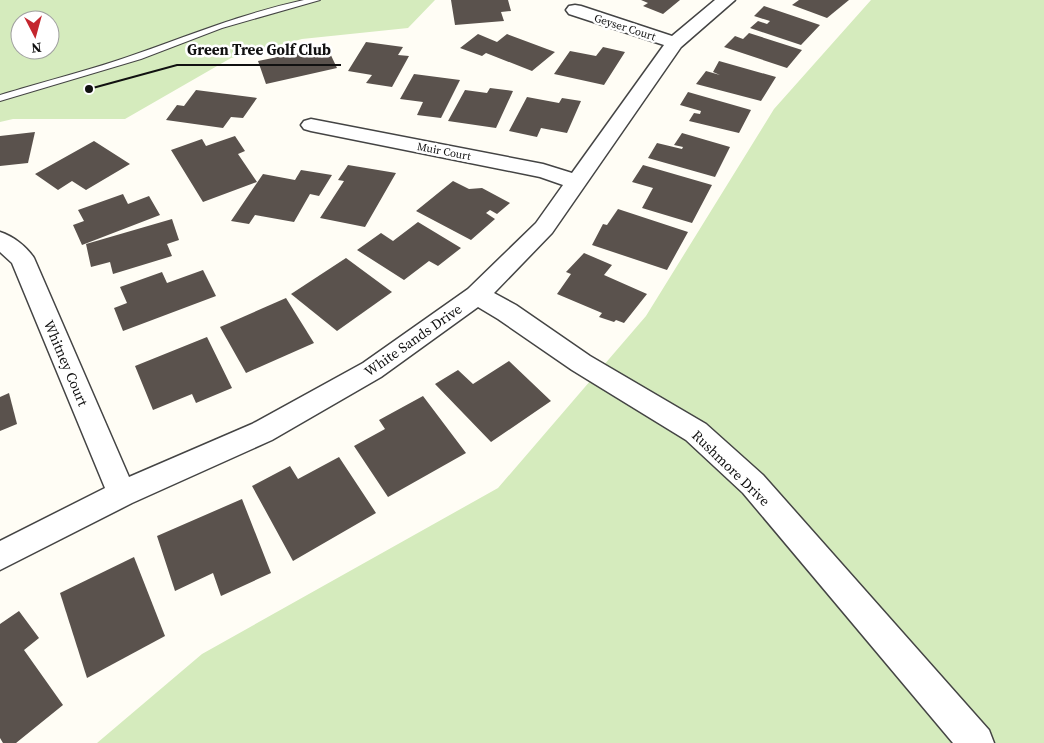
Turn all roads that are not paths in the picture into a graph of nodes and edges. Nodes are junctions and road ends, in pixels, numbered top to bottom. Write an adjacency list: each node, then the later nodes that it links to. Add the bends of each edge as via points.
1 (316, 0): 5 (lane, via 219,26 138,57)
2 (726, 0): 4 (street, White Sands Drive)
3 (574, 10): 4 (street, Geyser Court)
4 (675, 43): 7 (street, White Sands Drive)
5 (0, 98)
6 (311, 125): 7 (street, Muir Court, via 543,171)
7 (576, 182): 9 (street, White Sands Drive, via 544,228)
8 (0, 240): 10 (street, Whitney Court, via 22,258)
9 (477, 295): 10 (street, White Sands Drive, via 372,370 262,432); 12 (street, Rushmore Drive, via 703,438 753,484)
10 (122, 494): 11 (street, White Sands Drive)
11 (0, 556)
12 (976, 743)

